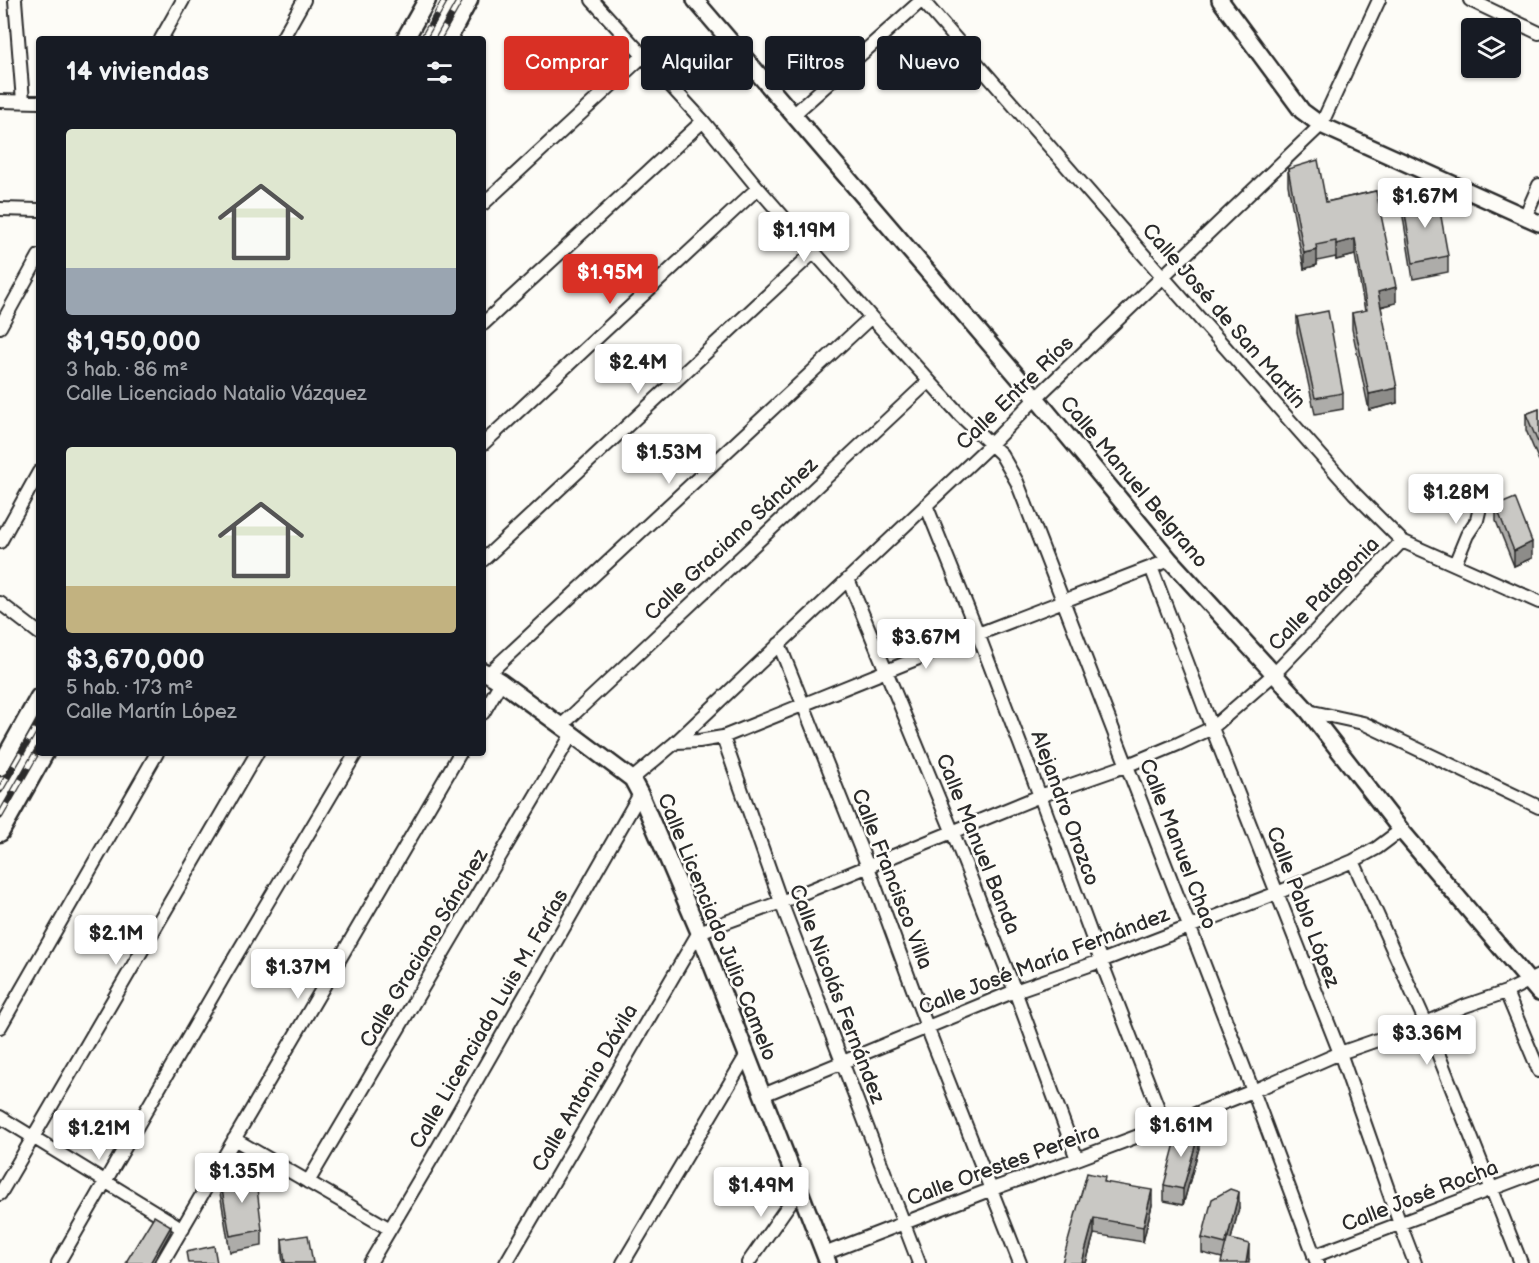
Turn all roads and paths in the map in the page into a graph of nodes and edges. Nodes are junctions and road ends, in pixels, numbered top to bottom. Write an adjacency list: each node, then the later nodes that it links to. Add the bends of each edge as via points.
1 (15, 0): 21 (street)
2 (183, 0): 13 (street)
3 (304, 0): 14 (street)
4 (427, 0): 15 (main road)
5 (469, 0): 16 (main road)
6 (592, 0): 17 (street, Calle Manuel Chao)
7 (695, 0): 23 (street, Calle Manuel Belgrano)
8 (922, 0): 23 (street); 34 (street, Calle José de San Martín)
9 (1220, 0): 25 (street, via 1302,111)
10 (1378, 0): 25 (street, Calle Entre Ríos)
11 (1470, 0): 12 (street)
12 (1539, 33)
13 (163, 36)
14 (284, 36)
15 (407, 36)
16 (449, 36)
17 (641, 54)
18 (641, 58): 28 (street)
19 (674, 90): 24 (street, Calle Manuel Chao)
20 (0, 101): 21 (street)
21 (23, 101): 22 (street)
22 (36, 102)
23 (793, 115): 39 (street, Calle Manuel Belgrano)
24 (703, 121): 27 (street, Calle Manuel Chao); 37 (street)
25 (1321, 125): 31 (street); 34 (street, Calle Entre Ríos)
26 (1539, 185): 31 (street)
27 (758, 188): 32 (street, Calle Manuel Chao); 40 (street)
28 (486, 201)
29 (0, 208): 30 (street)
30 (36, 210)
31 (1532, 220)
32 (814, 252): 35 (street, Calle Manuel Chao); 47 (street)
33 (36, 261): 36 (street)
34 (1163, 277): 39 (street, Calle Entre Ríos); 45 (street, Calle José de San Martín, via 1354,493)
35 (871, 317): 38 (street, Calle Manuel Chao); 60 (street)
36 (2, 320)
37 (486, 321)
38 (929, 381): 41 (street, Calle Manuel Chao); 66 (street, Calle Graciano Sánchez)
39 (1036, 398): 41 (street, Calle Entre Ríos); 48 (street, Calle Manuel Belgrano)
40 (486, 441)
41 (991, 444): 44 (street, Calle Entre Ríos); 52 (street, Calle Manuel Chao, via 1017,482)
42 (36, 477): 46 (street)
43 (1483, 495): 49 (street, via 1477,520)
44 (926, 505): 51 (street, Calle Entre Ríos); 56 (street, Alejandro Orozco)
45 (1402, 541): 49 (street, Calle José de San Martín); 59 (street, Calle Patagonia)
46 (0, 542)
47 (486, 557)
48 (1170, 560): 50 (street); 59 (street, Calle Manuel Belgrano)
49 (1455, 564): 53 (street, Calle José de San Martín)
50 (1150, 567): 52 (street); 65 (street, Calle Pablo López)
51 (848, 579): 57 (street, Calle Entre Ríos); 58 (street, Calle Manuel Banda)
52 (1063, 601): 56 (street); 74 (street, Calle Manuel Chao)
53 (1539, 602)
54 (0, 603): 55 (street)
55 (36, 631)
56 (978, 634): 58 (street); 78 (street, Alejandro Orozco)
57 (779, 644): 63 (street, Calle Francisco Villa); 68 (street, Calle Entre Ríos)
58 (886, 670): 63 (street); 82 (street, Calle Manuel Banda)
59 (1274, 674): 64 (street, Calle Manuel Belgrano); 65 (street, Calle Patagonia)
60 (491, 676): 61 (street); 66 (street, Calle Licenciado Julio Camelo)
61 (486, 699)
62 (36, 702): 75 (main road)
63 (803, 704): 67 (street); 84 (street, Calle Francisco Villa)
64 (1308, 711): 79 (street, via 1363,723); 80 (street, Calle Manuel Belgrano)
65 (1212, 728): 74 (street, Calle Patagonia); 85 (street, Calle Pablo López)
66 (567, 730): 76 (street, Calle Licenciado Julio Camelo); 109 (street, Calle Graciano Sánchez)
67 (723, 736): 68 (street); 86 (street, Calle Nicolás Fernández)
68 (676, 742): 76 (street, Calle Entre Ríos)
69 (43, 756): 81 (main road)
70 (155, 756): 94 (street)
71 (255, 756): 104 (street)
72 (354, 756): 108 (street)
73 (458, 756): 105 (street)
74 (1128, 765): 78 (street, Calle Patagonia); 87 (street, Calle Manuel Chao)
75 (0, 767)
76 (632, 779): 77 (street, Calle Licenciado Julio Camelo)
77 (640, 794): 88 (street, Calle Licenciado Julio Camelo); 117 (street, Calle Licenciado Luis M. Farías)
78 (1040, 796): 82 (street, Calle Patagonia); 89 (street, Alejandro Orozco)
79 (1539, 807)
80 (1401, 831): 83 (street, Calle José María Fernández); 90 (street, Calle Manuel Belgrano)
81 (0, 833)
82 (953, 833): 84 (street, Calle Patagonia); 91 (street, Calle Manuel Banda)
83 (1353, 861): 85 (street, Calle José María Fernández); 93 (street)
84 (868, 867): 86 (street, Calle Patagonia); 95 (street, Calle Francisco Villa)
85 (1277, 893): 87 (street, Calle José María Fernández); 96 (street, Calle Pablo López)
86 (781, 902): 88 (street, Calle Patagonia); 98 (street, Calle Nicolás Fernández)
87 (1189, 926): 89 (street, Calle José María Fernández); 100 (street, Calle Manuel Chao)
88 (699, 932): 97 (street, Calle Licenciado Julio Camelo); 123 (street, Calle Antonio Dávila)
89 (1101, 961): 91 (street, Calle José María Fernández); 103 (street, Alejandro Orozco)
90 (1536, 983): 92 (street, Calle Orestes Pereira)
91 (1015, 991): 95 (street, Calle José María Fernández); 106 (street, Calle Manuel Banda)
92 (1506, 992): 93 (street, Calle Orestes Pereira); 99 (street)
93 (1426, 1023): 96 (street, Calle Orestes Pereira); 112 (street)
94 (0, 1027)
95 (927, 1027): 98 (street, Calle José María Fernández); 110 (street, Calle Francisco Villa)
96 (1340, 1053): 100 (street, Calle Orestes Pereira); 115 (street, Calle Pablo López)
97 (746, 1056): 101 (street, Calle Licenciado Julio Camelo); 124 (street)
98 (842, 1062): 101 (street, Calle José María Fernández); 114 (street, Calle Nicolás Fernández)
99 (1539, 1071)
100 (1253, 1091): 103 (street, Calle Orestes Pereira); 119 (street, Calle Manuel Chao)
101 (763, 1095): 111 (street, Calle Licenciado Julio Camelo)
102 (0, 1117): 104 (street)
103 (1165, 1126): 106 (street, Calle Orestes Pereira)
104 (33, 1137): 108 (street); 113 (street)
105 (234, 1139): 109 (street); 116 (street)
106 (1077, 1159): 110 (street, Calle Orestes Pereira)
107 (1539, 1172): 112 (street, Calle José Rocha)
108 (105, 1182): 116 (street); 120 (street)
109 (308, 1182): 117 (street)
110 (992, 1189): 114 (street, Calle Orestes Pereira); 127 (street, Calle Francisco Villa)
111 (799, 1190): 118 (street, Calle Licenciado Julio Camelo); 125 (street)
112 (1492, 1190): 115 (street, Calle José Rocha); 129 (street)
113 (0, 1194)
114 (903, 1223): 118 (street, Calle Orestes Pereira); 126 (street, Calle Nicolás Fernández)
115 (1400, 1224): 119 (street, Calle José Rocha); 128 (street, Calle Pablo López)
116 (183, 1229): 121 (street)
117 (390, 1229): 122 (street, Calle Licenciado Luis M. Farías)
118 (826, 1258)
119 (1316, 1260)
120 (58, 1263)
121 (162, 1263)
122 (370, 1263)
123 (506, 1263)
124 (623, 1263)
125 (748, 1263)
126 (919, 1263)
127 (1020, 1263)
128 (1415, 1263)
129 (1521, 1263)

